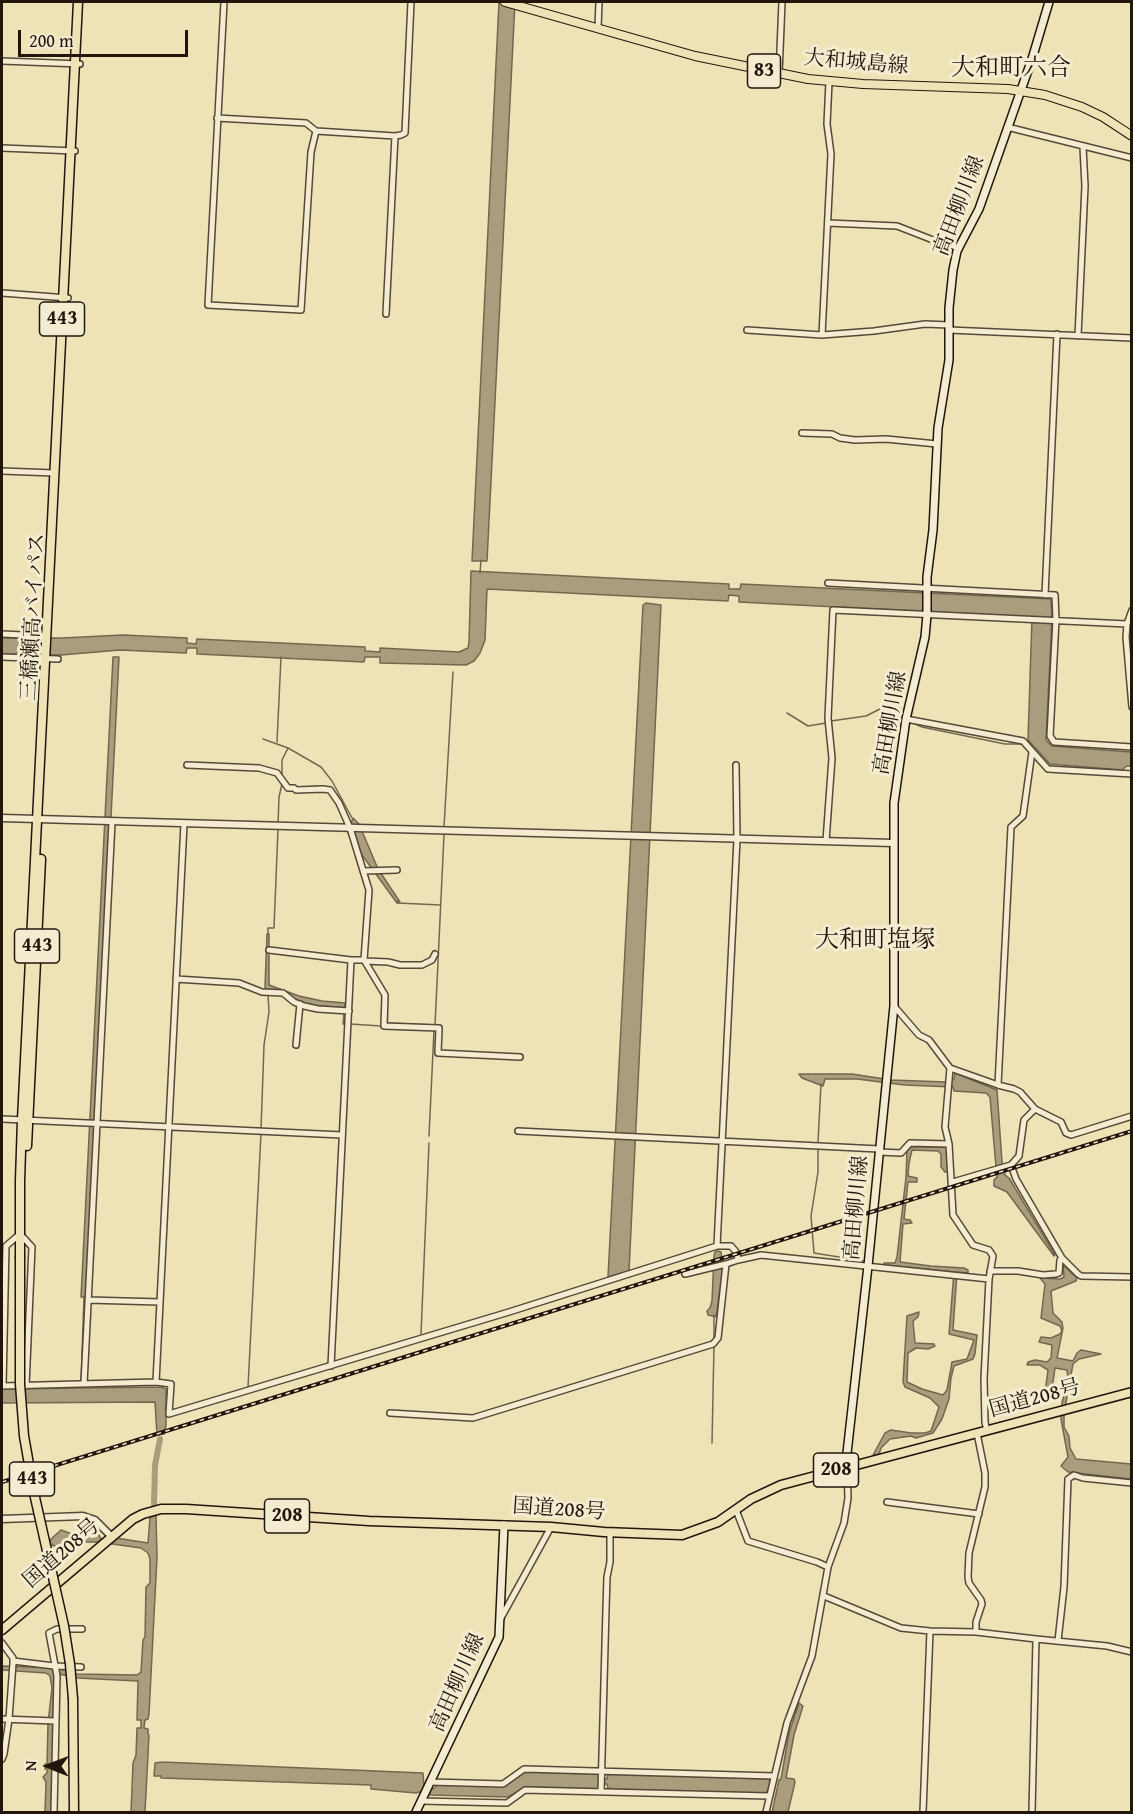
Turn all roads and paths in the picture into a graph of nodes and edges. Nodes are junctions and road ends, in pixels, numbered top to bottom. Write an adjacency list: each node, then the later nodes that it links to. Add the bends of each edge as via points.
1 (78, 2): 12 (highway, 三橋瀬高バイパス / 443)
2 (83, 2): 12 (highway, 三橋瀬高バイパス / 443)
3 (224, 2): 16 (street)
4 (411, 2): 19 (street, via 405,133)
5 (505, 2): 9 (main road, 大和城島線 / 83)
6 (599, 2): 10 (street)
7 (782, 2): 13 (street)
8 (1049, 2): 15 (main road, 高田柳川線)
9 (518, 4): 10 (main road, 大和城島線 / 83)
10 (598, 27): 13 (main road, 大和城島線 / 83, via 695,56)
11 (2, 61): 12 (street)
12 (77, 64): 23 (highway, 三橋瀬高バイパス / 443)
13 (779, 74): 14 (main road, 大和城島線 / 83)
14 (829, 82): 15 (main road, 大和城島線 / 83); 25 (street)
15 (1020, 90): 17 (main road, 高田柳川線); 20 (main road, 大和城島線 / 83, via 1082,107)
16 (218, 118): 18 (street, via 306,123); 18 (street, via 208,305 301,310 311,152)
17 (1007, 127): 21 (street); 26 (main road, 高田柳川線, via 979,209)
18 (316, 131): 19 (street)
19 (394, 136): 29 (street)
20 (1131, 136)
21 (1083, 147): 24 (street); 34 (street, via 1085,186)
22 (2, 148): 23 (street)
23 (73, 151): 28 (highway, 三橋瀬高バイパス / 443)
24 (1131, 158)
25 (828, 223): 26 (street, via 897,226); 33 (street)
26 (959, 249): 30 (main road, 高田柳川線, via 953,270)
27 (2, 293): 28 (street)
28 (65, 298): 39 (highway, 三橋瀬高バイパス / 443); 48 (highway, 三橋瀬高バイパス / 443)
29 (386, 314)
30 (949, 327): 32 (street); 33 (street, via 925,324); 37 (main road, 高田柳川線, via 948,369)
31 (747, 330): 33 (street)
32 (1057, 334): 34 (street); 42 (street)
33 (822, 335)
34 (1078, 336): 35 (street)
35 (1131, 339)
36 (802, 433): 37 (street)
37 (937, 444): 41 (main road, 高田柳川線)
38 (2, 471): 39 (street)
39 (54, 473): 48 (highway, 三橋瀬高バイパス / 443)
40 (828, 583): 41 (street)
41 (927, 590): 42 (street); 44 (main road, 高田柳川線)
42 (1045, 595): 45 (street, via 1054,595)
43 (1131, 610): 46 (street)
44 (927, 613): 45 (street); 52 (main road, 高田柳川線); 64 (street, via 833,610 828,717 832,758)
45 (1056, 620): 46 (street); 53 (street, via 1050,736 1054,742)
46 (1126, 624): 51 (street)
47 (2, 634): 48 (street)
48 (48, 637): 50 (highway, 三橋瀬高バイパス / 443)
49 (2, 657): 50 (street)
50 (50, 658): 59 (highway, 三橋瀬高バイパス / 443)
51 (1131, 707)
52 (906, 719): 54 (street, via 1023,741); 65 (main road, 高田柳川線, via 894,803)
53 (1131, 747)
54 (1032, 752): 57 (street, via 1048,769); 79 (street, via 1023,816 1011,827)
55 (186, 765): 62 (street, via 259,768 277,773 288,788 330,790)
56 (736, 765): 63 (street)
57 (1131, 774)
58 (2, 818): 59 (street)
59 (40, 819): 60 (street); 83 (highway, 三橋瀬高バイパス / 443)
60 (111, 821): 61 (street); 84 (street)
61 (184, 824): 62 (street); 72 (street)
62 (350, 828): 63 (street); 67 (street)
63 (737, 839): 64 (street); 88 (street)
64 (826, 842): 65 (street)
65 (893, 843): 74 (main road, 高田柳川線)
66 (398, 870): 67 (street)
67 (363, 871): 71 (street, via 369,890)
68 (269, 950): 70 (street)
69 (435, 954): 71 (street, via 422,965)
70 (351, 960): 71 (street); 75 (street)
71 (365, 961): 77 (street, via 385,994 384,1026 439,1028 438,1053)
72 (177, 979): 73 (street, via 239,983 262,992 283,993); 85 (street)
73 (300, 1004): 75 (street); 76 (street)
74 (894, 1006): 78 (street, via 919,1035 929,1040); 90 (main road, 高田柳川線)
75 (349, 1011): 87 (street)
76 (296, 1046)
77 (520, 1057)
78 (950, 1068): 79 (street); 89 (street, via 945,1127)
79 (998, 1085): 80 (street, via 1020,1092)
80 (1035, 1109): 81 (street, via 1061,1122 1071,1135); 91 (street, via 1024,1120 1019,1156)
81 (1131, 1116)
82 (2, 1119): 83 (street)
83 (26, 1120): 84 (street); 93 (highway, 三橋瀬高バイパス / 443)
84 (98, 1122): 85 (street); 103 (street)
85 (170, 1126): 87 (street); 104 (street)
86 (518, 1131): 88 (street)
87 (342, 1135): 105 (street)
88 (722, 1141): 90 (street); 94 (street)
89 (949, 1144): 90 (street, via 910,1143 901,1153); 92 (street)
90 (879, 1150): 98 (main road, 高田柳川線)
91 (1011, 1165): 92 (street); 95 (street)
92 (953, 1182): 99 (street, via 953,1215 973,1245 992,1253)
93 (20, 1234): 108 (street, via 6,1246); 109 (street, via 32,1247); 149 (highway, 三橋瀬高バイパス / 443, bridge, via 24,1436 70,1664)
94 (717, 1246): 96 (street, via 731,1246); 105 (street)
95 (1062, 1258): 99 (street, via 1056,1274); 101 (street, via 1081,1276)
96 (738, 1260): 97 (street); 98 (street, via 761,1255)
97 (726, 1264): 100 (street); 111 (street, via 718,1338 712,1344 473,1418)
98 (868, 1266): 102 (street); 114 (main road, 高田柳川線)
99 (990, 1271): 102 (street)
100 (685, 1274)
101 (1131, 1277)
102 (989, 1279): 112 (street, via 984,1379)
103 (88, 1300): 104 (street); 107 (street)
104 (160, 1302): 106 (street)
105 (331, 1366): 106 (street, via 169,1414 171,1384)
106 (156, 1382): 107 (street)
107 (84, 1384): 109 (street)
108 (2, 1386): 109 (street)
109 (26, 1386)
110 (1131, 1392): 112 (highway, 国道208号 / 208)
111 (390, 1413)
112 (987, 1431): 113 (highway, 国道208号 / 208)
113 (977, 1433): 114 (highway, 国道208号 / 208); 118 (street, via 985,1473)
114 (847, 1467): 117 (highway, 国道208号 / 208, via 781,1485); 124 (street, via 844,1523)
115 (1131, 1483): 132 (street, via 1074,1475 1068,1479 1065,1587)
116 (887, 1502): 118 (street)
117 (736, 1510): 122 (highway, 国道208号 / 208, via 718,1522 682,1535); 124 (street, via 748,1540)
118 (979, 1514): 130 (street, via 969,1553 968,1577 982,1604)
119 (2, 1520): 123 (street, via 83,1516 95,1520)
120 (504, 1525): 121 (highway, 国道208号 / 208); 123 (highway, 国道208号 / 208, via 160,1509 133,1519); 126 (main road, 高田柳川線)
121 (551, 1527): 122 (highway, 国道208号 / 208); 126 (street)
122 (616, 1532): 142 (street, via 607,1577)
123 (111, 1536): 128 (highway, 国道208号 / 208)
124 (828, 1567): 125 (street)
125 (824, 1596): 129 (street, via 901,1628); 143 (street, via 812,1656 787,1723)
126 (500, 1620): 144 (main road, 高田柳川線, via 493,1651)
127 (82, 1629): 136 (street, via 57,1629 49,1633)
128 (2, 1630)
129 (930, 1631): 130 (street); 153 (street)
130 (975, 1632): 131 (street)
131 (1036, 1639): 132 (street); 154 (street)
132 (1058, 1641): 134 (street)
133 (2, 1643): 135 (street)
134 (1131, 1652)
135 (13, 1661): 136 (street); 139 (street)
136 (56, 1667): 137 (street); 140 (street)
137 (81, 1667)
138 (2, 1719): 139 (street)
139 (9, 1719): 140 (street); 141 (street)
140 (55, 1721): 148 (street)
141 (2, 1759)
142 (603, 1772): 143 (street); 144 (street, via 524,1769 503,1784); 145 (street)
143 (774, 1776): 146 (street)
144 (426, 1791): 147 (street); 150 (main road, 高田柳川線)
145 (601, 1792): 146 (street); 147 (street, via 525,1790)
146 (769, 1796): 152 (street)
147 (507, 1803): 151 (street)
148 (54, 1812)
149 (74, 1812)
150 (416, 1812)
151 (507, 1812)
152 (766, 1812)
153 (923, 1812)
154 (1032, 1812)

